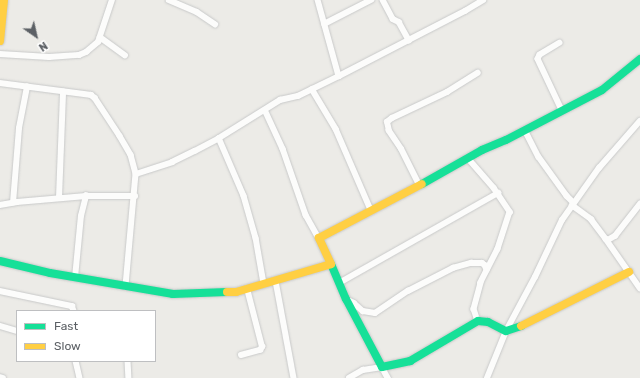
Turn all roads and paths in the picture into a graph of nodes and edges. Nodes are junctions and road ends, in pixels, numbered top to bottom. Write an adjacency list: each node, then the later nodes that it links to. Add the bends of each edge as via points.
1 (4, 0): 12 (street)
2 (112, 0): 10 (street, via 104,18)
3 (169, 0): 8 (street, via 197,12)
4 (318, 0): 9 (street)
5 (371, 0): 9 (street)
6 (383, 0): 11 (street)
7 (482, 0): 11 (street)
8 (216, 24)
9 (324, 24): 18 (street)
10 (100, 37): 14 (street, via 94,46 79,55 49,57); 15 (street)
11 (409, 40): 18 (street)
12 (0, 41)
13 (560, 43): 24 (street, via 540,55 538,59)
14 (0, 54)
15 (125, 55)
16 (640, 59): 24 (street, via 602,90)
17 (476, 73): 30 (street, via 447,92 387,122 389,131 401,148)
18 (339, 76): 21 (street)
19 (0, 83): 20 (street)
20 (27, 87): 22 (street); 35 (street, via 20,128)
21 (312, 89): 23 (street, via 298,96 280,100); 39 (street, via 336,129)
22 (63, 92): 29 (street, via 91,95 95,98 131,155); 34 (street)
23 (265, 110): 27 (street); 40 (street, via 283,150 306,215)
24 (562, 110): 26 (street)
25 (640, 120): 36 (street)
26 (525, 130): 28 (street); 36 (street, via 538,157)
27 (219, 138): 29 (street, via 172,162); 49 (street, via 244,196 256,238)
28 (468, 158): 30 (street); 31 (street)
29 (136, 174): 33 (street)
30 (419, 185): 39 (street)
31 (498, 193): 44 (street, via 510,212 498,249); 48 (street)
32 (86, 196): 33 (street); 34 (street); 46 (street)
33 (135, 196): 50 (street)
34 (59, 198): 35 (street)
35 (13, 203): 38 (street)
36 (573, 203): 41 (street, via 591,219); 58 (street, via 562,220 535,277)
37 (640, 204): 41 (street, via 615,236 610,240)
38 (0, 206)
39 (371, 210): 40 (street)
40 (319, 238): 43 (street)
41 (606, 239): 45 (street)
42 (0, 261): 46 (street)
43 (331, 264): 47 (street); 48 (street)
44 (487, 270): 54 (street, via 484,264 471,263 443,272 375,313 363,311); 56 (street, via 474,307)
45 (629, 272): 51 (street); 58 (street, via 514,330)
46 (75, 278): 50 (street)
47 (276, 281): 49 (street); 66 (street)
48 (339, 283): 54 (street)
49 (264, 284): 52 (street)
50 (126, 287): 52 (street, via 173,294 227,294)
51 (640, 288)
52 (247, 289): 60 (street, via 262,347 260,350)
53 (0, 291): 55 (street, via 72,306)
54 (346, 299): 63 (street)
55 (74, 310)
56 (478, 321): 58 (street); 63 (street, via 410,361)
57 (0, 326): 59 (street)
58 (505, 327): 69 (street)
59 (16, 331)
60 (241, 355)
61 (76, 362): 64 (street)
62 (128, 362): 65 (street)
63 (382, 367): 67 (street, via 363,370); 68 (street)
64 (80, 378)
65 (129, 378)
66 (294, 378)
67 (349, 378)
68 (388, 378)
69 (487, 378)

